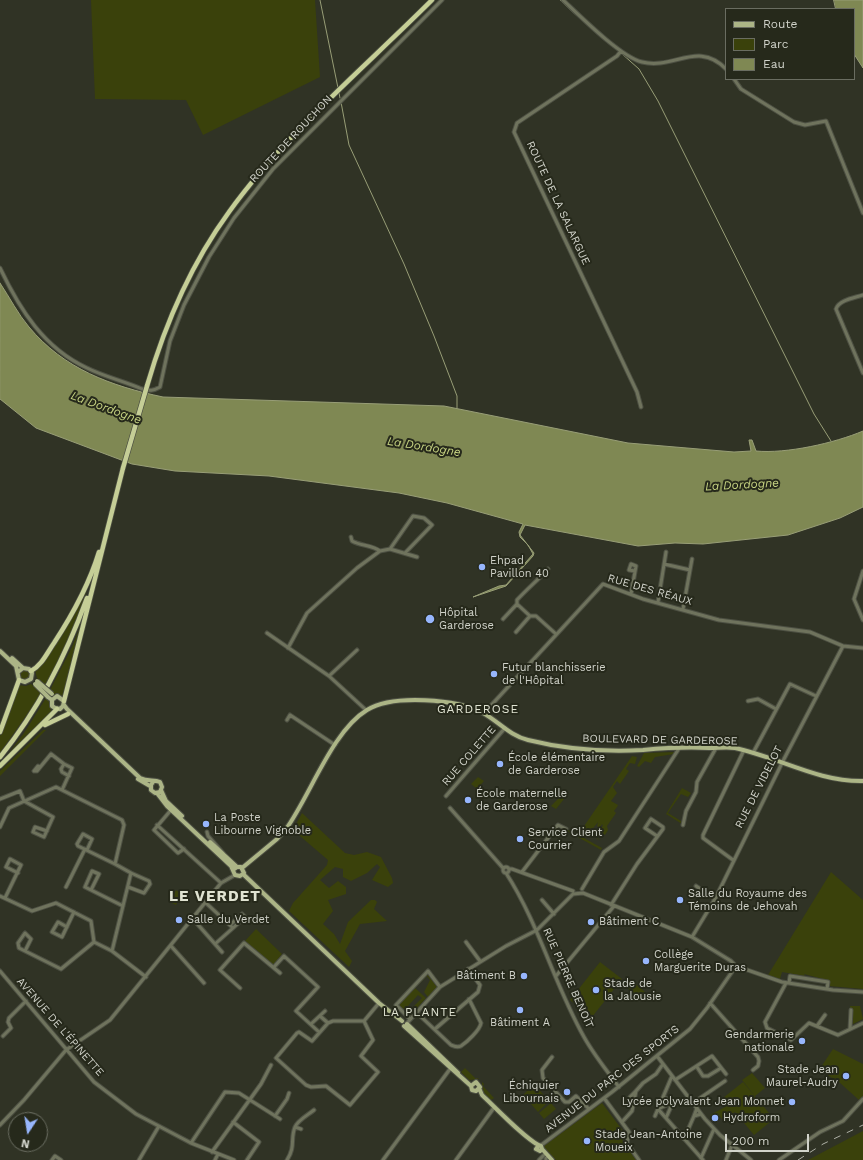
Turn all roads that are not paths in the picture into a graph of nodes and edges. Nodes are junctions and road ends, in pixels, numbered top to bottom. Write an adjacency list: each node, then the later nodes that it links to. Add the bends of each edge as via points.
1 (432, 0): 12 (highway, bridge, via 289,141 252,182 205,250 185,286 156,357)
2 (442, 0): 8 (street, ROUTE DE ROUCHON, via 273,168 234,218 209,257 184,305 170,341 160,387 150,391 142,389 88,368 52,345 42,336 19,304)
3 (563, 0): 4 (street)
4 (621, 51): 5 (street, via 635,60 650,63 664,63 705,55); 11 (street, ROUTE DE LA SALARGUE, via 517,123 514,132 637,392)
5 (725, 68)
6 (735, 80): 7 (street, via 745,91 794,122 805,125 826,121)
7 (863, 213)
8 (0, 268)
9 (863, 295): 10 (street, via 842,302 836,309)
10 (863, 373)
11 (641, 407)
12 (113, 510): 25 (highway); 44 (highway, via 95,567 84,592 40,665)
13 (351, 537): 15 (street, via 355,542)
14 (390, 549): 15 (street); 17 (street); 17 (street, via 413,516 426,519 432,525)
15 (380, 551): 38 (street, via 307,613)
16 (666, 552): 20 (street)
17 (404, 553): 18 (street)
18 (417, 557)
19 (692, 559): 22 (street)
20 (664, 564): 22 (street); 27 (street)
21 (548, 569): 28 (street, via 538,580 532,582 517,600)
22 (690, 570): 29 (street)
23 (635, 571): 26 (street)
24 (863, 571): 32 (street, via 854,599)
25 (96, 574): 52 (highway); 67 (highway, via 54,676 35,709)
26 (631, 594): 27 (street, RUE DES RÉAUX); 35 (street, RUE DES RÉAUX, via 606,584 600,585)
27 (658, 602): 29 (street, RUE DES RÉAUX)
28 (517, 604): 30 (street); 31 (street)
29 (683, 609): 36 (street, RUE DES RÉAUX, via 719,620 810,632)
30 (530, 616): 33 (street); 35 (street, via 534,615)
31 (503, 619)
32 (863, 620)
33 (516, 632)
34 (267, 633): 38 (street)
35 (556, 634): 56 (street, RUE DES RÉAUX)
36 (843, 646): 39 (street, RUE DES RÉAUX); 49 (street, RUE DE VIDELOT)
37 (0, 647): 42 (main road)
38 (288, 648): 45 (street)
39 (863, 648)
40 (0, 650): 43 (main road, via 16,666)
41 (357, 650): 45 (street)
42 (23, 668): 43 (main road); 44 (main road)
43 (18, 672): 46 (main road)
44 (31, 673): 47 (main road); 48 (main road)
45 (329, 676): 55 (street)
46 (19, 680): 47 (main road); 60 (highway)
47 (29, 681): 48 (main road)
48 (36, 682): 50 (main road, bridge)
49 (816, 696): 54 (street, via 790,684); 68 (street, RUE DE VIDELOT)
50 (52, 697): 52 (main road, via 61,697); 53 (main road, via 52,706)
51 (748, 701): 54 (street, via 758,699)
52 (64, 702): 53 (main road); 74 (main road, via 67,709 140,778)
53 (58, 709): 57 (main road); 61 (highway)
54 (776, 709): 66 (street)
55 (366, 710): 56 (main road, BOULEVARD DE GARDEROSE, via 385,703 415,701 461,704); 62 (main road, BOULEVARD DE GARDEROSE)
56 (484, 713): 59 (main road, BOULEVARD DE GARDEROSE)
57 (68, 714): 61 (highway, via 50,721); 75 (main road, via 140,781)
58 (287, 720): 62 (street, via 290,715)
59 (505, 728): 63 (main road, BOULEVARD DE GARDEROSE, via 526,740 581,748 620,750); 79 (street, RUE COLETTE)
60 (0, 732)
61 (31, 735): 70 (highway)
62 (335, 745): 96 (main road, BOULEVARD DE GARDEROSE, via 283,833)
63 (680, 747): 64 (main road, BOULEVARD DE GARDEROSE); 110 (street, via 619,841 604,852)
64 (716, 748): 65 (main road, BOULEVARD DE GARDEROSE); 84 (street, via 697,782 696,792)
65 (744, 750): 66 (main road, BOULEVARD DE GARDEROSE); 94 (street, via 703,835 703,838)
66 (753, 753): 68 (main road, BOULEVARD DE GARDEROSE)
67 (0, 757)
68 (782, 762): 73 (main road, BOULEVARD DE GARDEROSE, via 836,779); 94 (street, RUE DE VIDELOT)
69 (64, 764): 71 (street, via 51,754); 72 (street, via 62,772); 72 (street, via 72,768)
70 (0, 766)
71 (40, 767)
72 (69, 776): 76 (street)
73 (863, 781)
74 (153, 782): 75 (main road); 77 (main road, via 160,782)
75 (150, 786): 78 (main road, via 152,791)
76 (62, 790): 81 (street, via 52,788); 95 (street, via 122,820 124,826)
77 (161, 790): 78 (main road); 93 (main road, via 166,801)
78 (157, 793): 83 (main road)
79 (446, 796)
80 (0, 799): 81 (street, via 20,791)
81 (24, 801): 86 (street, via 9,808); 88 (street, via 53,817)
82 (450, 808): 97 (street, RUE PIERRE BENOÎT)
83 (171, 810): 85 (street); 99 (main road)
84 (682, 822)
85 (157, 825): 92 (street); 92 (street, via 154,830 178,853)
86 (0, 828)
87 (566, 829): 101 (street, via 558,825)
88 (47, 831): 88 (street, via 35,827 33,832 42,838)
89 (207, 832): 93 (street)
90 (657, 836): 90 (street, via 663,827 651,819 645,828); 117 (street)
91 (86, 850): 91 (street, via 77,845 83,834 92,839); 95 (street); 107 (street)
92 (184, 850): 105 (street)
93 (224, 855): 99 (main road)
94 (733, 860): 114 (street, RUE DE VIDELOT)
95 (115, 864): 102 (street)
96 (242, 868): 99 (main road); 104 (main road)
97 (503, 868): 98 (street, via 506,866); 103 (street, RUE PIERRE BENOÎT)
98 (509, 869): 101 (street); 103 (street)
99 (236, 870): 104 (main road, via 239,876); 105 (street)
100 (18, 872): 100 (street, via 21,865 10,859 6,867); 113 (street)
101 (522, 872): 111 (street)
102 (131, 873): 108 (street); 108 (street, via 150,884 144,893)
103 (506, 873): 125 (street, RUE PIERRE BENOÎT)
104 (243, 874): 152 (main road)
105 (221, 883): 116 (street)
106 (696, 886): 114 (street)
107 (66, 887)
108 (128, 887): 118 (street)
109 (91, 890): 109 (street, via 99,874 92,871 85,887); 118 (street)
110 (582, 891): 111 (street); 117 (street)
111 (573, 893): 120 (street)
112 (0, 896): 113 (street)
113 (5, 898): 119 (street, via 32,911 56,903)
114 (715, 899): 126 (street, RUE DE VIDELOT)
115 (542, 900): 120 (street)
116 (206, 903): 121 (street); 122 (street)
117 (612, 905): 126 (street); 140 (street)
118 (123, 906): 132 (street)
119 (74, 912): 123 (street); 127 (street, via 92,923)
120 (554, 914): 125 (street)
121 (193, 919): 129 (street); 130 (street)
122 (230, 925): 124 (street); 124 (street, via 242,914 245,917)
123 (67, 926): 123 (street, via 58,922 52,932 62,937)
124 (233, 928): 129 (street)
125 (537, 930): 134 (street); 140 (street, RUE PIERRE BENOÎT)
126 (692, 937): 135 (street)
127 (94, 942): 131 (street, via 62,968); 132 (street)
128 (466, 942): 134 (street)
129 (215, 944): 133 (street)
130 (171, 946): 141 (street); 144 (street)
131 (26, 951): 131 (street, via 32,939 25,933 18,943 19,948)
132 (112, 951): 141 (street)
133 (222, 952)
134 (480, 961): 137 (street)
135 (736, 966): 143 (street); 153 (street, AVENUE DU PARC DES SPORTS)
136 (274, 967): 139 (street); 147 (street, via 244,943 220,970); 163 (street, via 284,956 318,987 296,1011)
137 (468, 969): 146 (street); 150 (street, via 480,985)
138 (0, 971): 151 (street, AVENUE DE L'ÉPINETTE)
139 (280, 973)
140 (556, 976): 184 (street, RUE PIERRE BENOÎT, via 584,1038)
141 (146, 977): 169 (street, via 110,1020)
142 (806, 978): 143 (street, via 790,976); 145 (street); 148 (street, via 828,982)
143 (787, 983): 145 (street); 164 (street, via 765,1025 791,1040 809,1023)
144 (204, 984)
145 (804, 986): 148 (street)
146 (440, 987): 156 (street); 160 (street, via 428,971 396,1005)
147 (240, 988)
148 (827, 989): 149 (street)
149 (863, 992)
150 (470, 999): 165 (street); 165 (street, via 481,1023 461,1046 451,1045)
151 (26, 1001): 168 (street, via 9,1018 11,1028); 169 (street, AVENUE DE L'ÉPINETTE)
152 (379, 1003): 159 (street); 160 (main road)
153 (710, 1004): 170 (street, AVENUE DU PARC DES SPORTS, via 690,1029); 177 (street, via 758,1057 760,1061)
154 (851, 1010): 166 (street)
155 (325, 1011): 158 (street)
156 (416, 1012): 160 (street); 165 (street)
157 (825, 1015): 164 (street)
158 (320, 1016): 161 (street); 163 (street)
159 (364, 1021): 161 (street); 167 (street, via 373,1040 361,1056 378,1072 350,1105 326,1086 306,1085 276,1058 296,1033 299,1032 311,1041)
160 (406, 1022): 174 (main road)
161 (328, 1023): 167 (street)
162 (863, 1023): 166 (street)
163 (311, 1024): 167 (street)
164 (817, 1026): 166 (street, via 838,1035)
165 (435, 1029)
166 (850, 1029)
167 (319, 1032)
168 (2, 1036)
169 (66, 1050): 206 (street); 207 (street, AVENUE DE L'ÉPINETTE, via 94,1082 136,1114)
170 (657, 1056): 172 (street); 184 (street, AVENUE DU PARC DES SPORTS)
171 (552, 1057): 195 (street, via 542,1070 543,1078 565,1102 576,1096)
172 (663, 1064): 179 (street); 205 (street, via 656,1074 636,1091 629,1115)
173 (271, 1065): 189 (street)
174 (450, 1067): 182 (main road, via 468,1082); 183 (main road); 228 (street)
175 (697, 1067): 176 (street, via 703,1076 708,1076); 176 (street, via 712,1056); 180 (street)
176 (721, 1068): 178 (street)
177 (753, 1070)
178 (726, 1074)
179 (672, 1076): 180 (street); 187 (street)
180 (675, 1080): 192 (street)
181 (725, 1081): 192 (street)
182 (474, 1082): 183 (main road); 185 (main road, via 478,1083)
183 (471, 1086): 185 (main road, via 472,1090)
184 (619, 1087): 188 (street, AVENUE DU PARC DES SPORTS)
185 (478, 1089): 194 (main road); 216 (main road)
186 (289, 1093): 199 (street)
187 (663, 1097): 191 (street); 196 (street)
188 (604, 1098): 195 (street, AVENUE DU PARC DES SPORTS); 205 (street)
189 (250, 1099): 199 (street); 204 (street); 214 (street, via 239,1093 225,1092)
190 (863, 1099): 235 (street, via 843,1121 820,1132)
191 (673, 1102): 196 (street); 202 (street)
192 (693, 1103): 193 (street)
193 (697, 1108): 198 (street); 201 (street)
194 (493, 1109): 216 (main road); 229 (street)
195 (589, 1109): 216 (street, AVENUE DU PARC DES SPORTS)
196 (658, 1109): 200 (street); 202 (street)
197 (314, 1110): 208 (street)
198 (701, 1114): 201 (street); 210 (street)
199 (275, 1116): 203 (street)
200 (655, 1116)
201 (694, 1116): 213 (street)
202 (666, 1118): 213 (street)
203 (280, 1119)
204 (233, 1122): 217 (street); 226 (street, via 259,1142)
205 (622, 1122): 232 (street, via 629,1132 627,1143)
206 (0, 1125)
207 (159, 1126): 214 (street, AVENUE DE L'ÉPINETTE); 223 (street)
208 (295, 1127): 209 (street); 227 (street, via 293,1151)
209 (301, 1129)
210 (714, 1129): 211 (street); 212 (street)
211 (718, 1133): 212 (street); 215 (street)
212 (711, 1136): 220 (street)
213 (684, 1139): 220 (street)
214 (191, 1143): 217 (street, AVENUE DE L'ÉPINETTE)
215 (732, 1145): 233 (street); 234 (street)
216 (539, 1148): 219 (main road); 231 (main road)
217 (212, 1152): 218 (street, AVENUE DE L'ÉPINETTE)
218 (218, 1154): 224 (street); 225 (street, AVENUE DE L'ÉPINETTE)
219 (546, 1158): 230 (street)
220 (702, 1159)
221 (52, 1160): 222 (street, via 55,1156)
222 (61, 1160)
223 (139, 1160)
224 (215, 1160)
225 (234, 1160)
226 (247, 1160)
227 (287, 1160)
228 (383, 1160)
229 (456, 1160)
230 (538, 1160)
231 (552, 1160)
232 (640, 1160)
233 (726, 1160)
234 (751, 1160)
235 (779, 1160)

